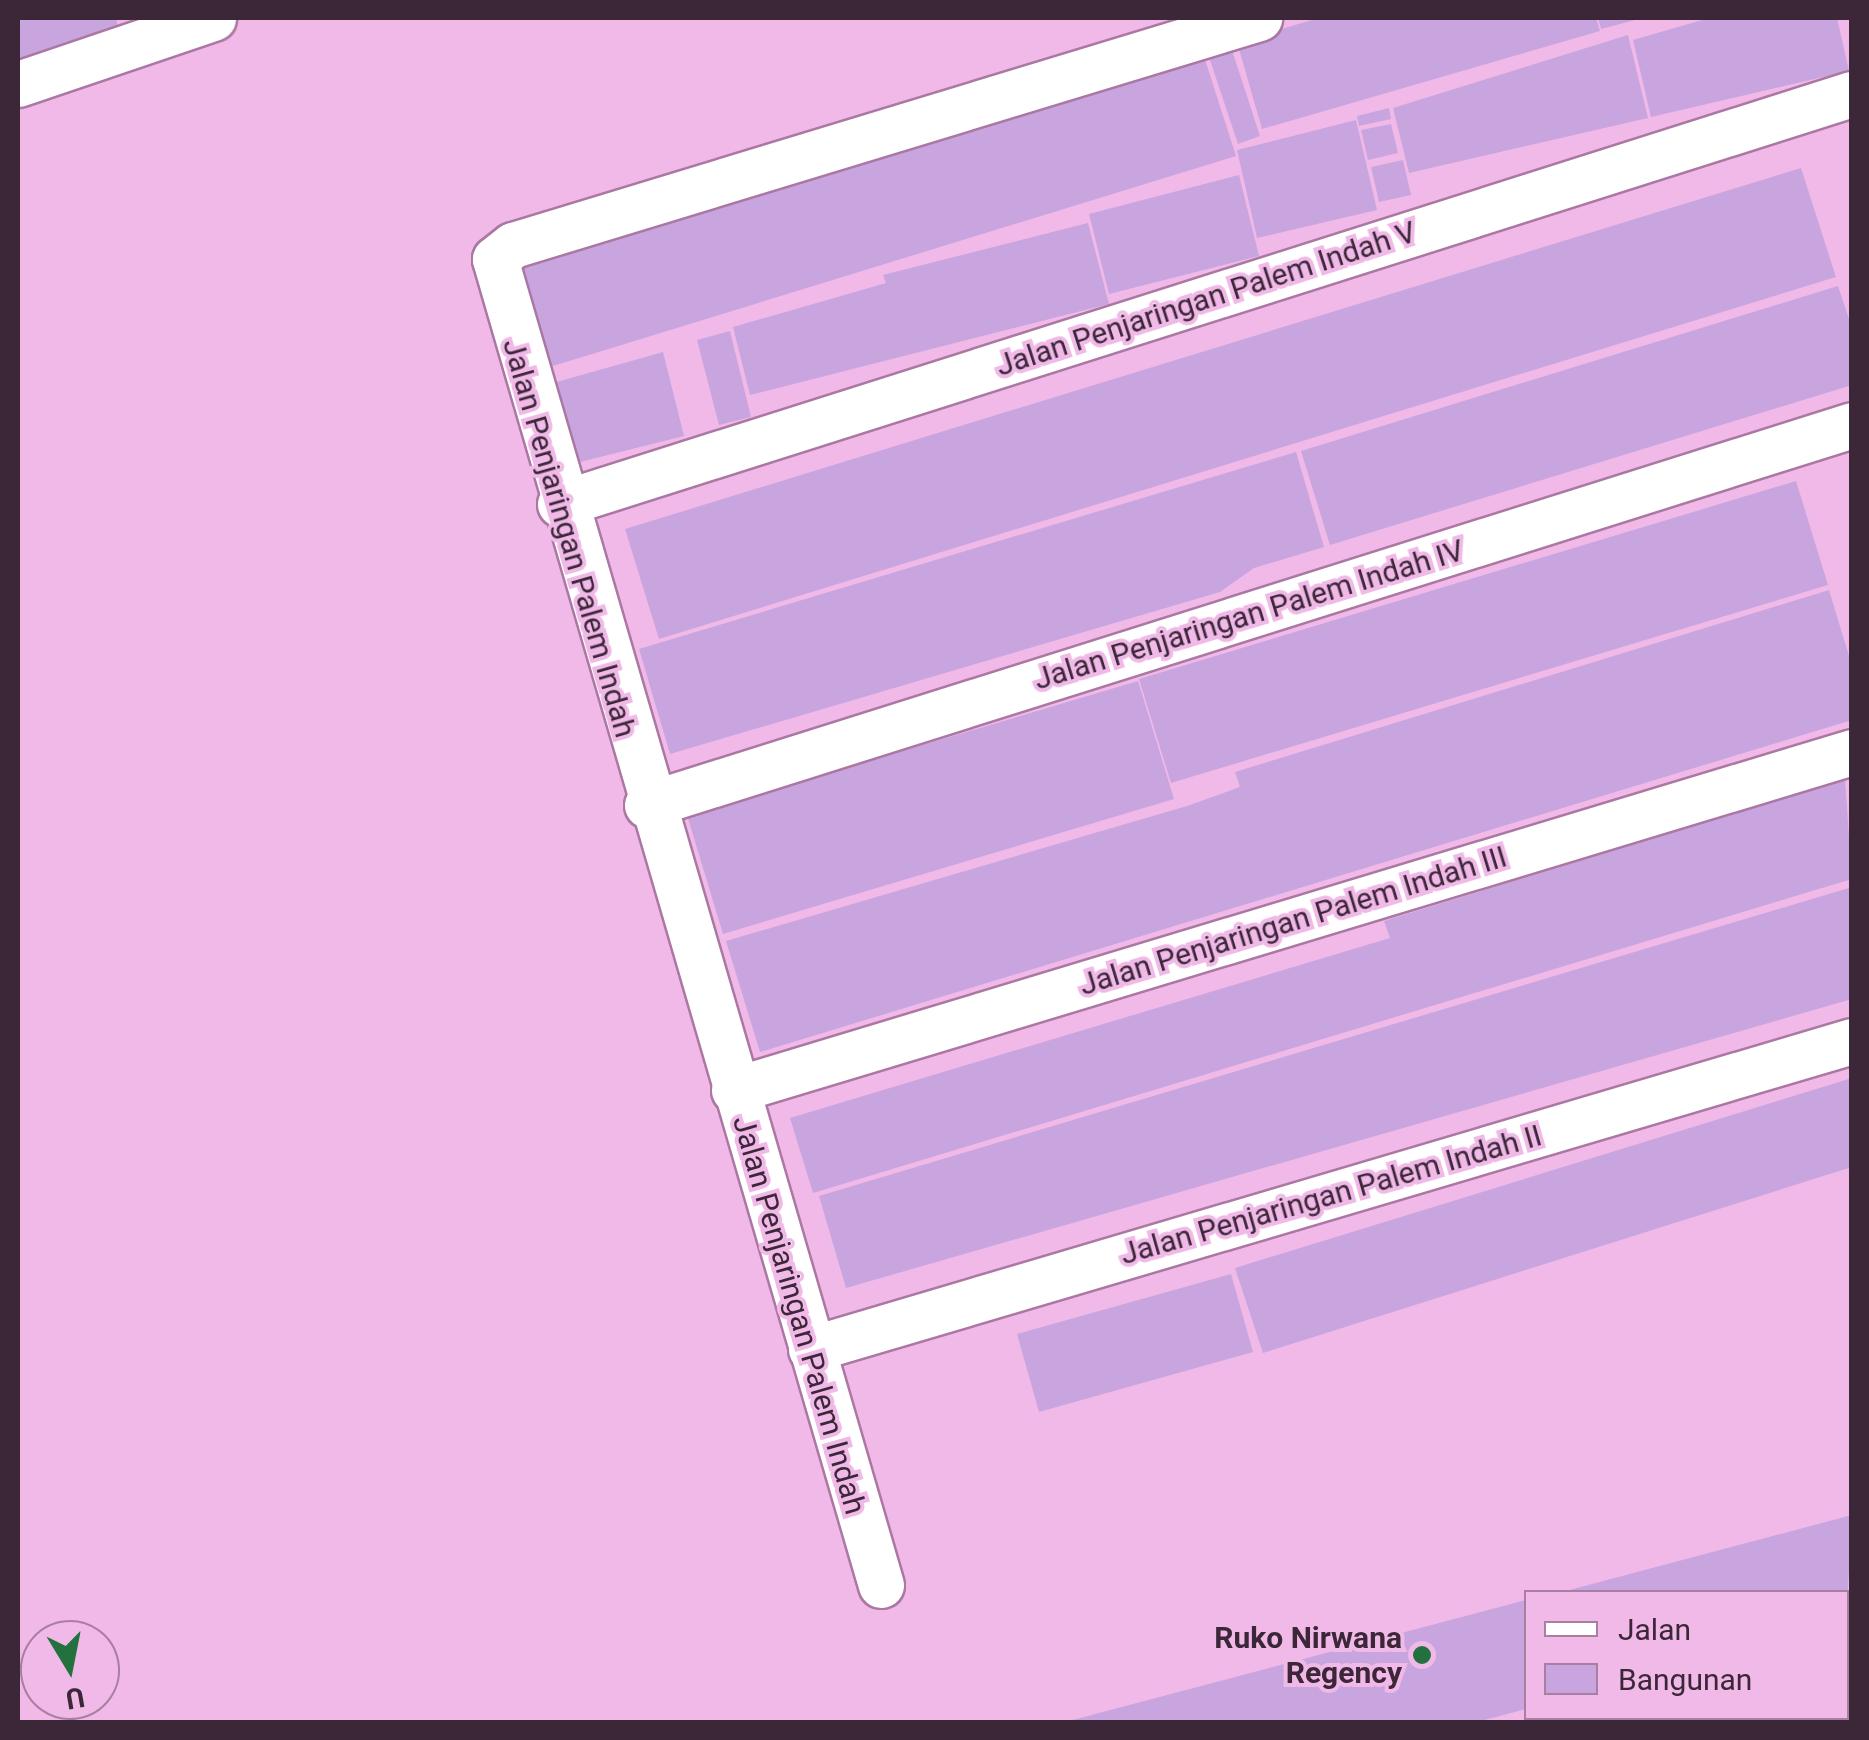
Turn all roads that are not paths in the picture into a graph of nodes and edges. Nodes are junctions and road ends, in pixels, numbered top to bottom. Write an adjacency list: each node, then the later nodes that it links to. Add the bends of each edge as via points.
1 (213, 18): 3 (street)
2 (1259, 18): 6 (street, Jalan Penjaringan Palem Indah, via 512,245 495,259 493,276)
3 (18, 84)
4 (1852, 94): 6 (street, Jalan Penjaringan Palem Indah V)
5 (1852, 425): 8 (street, Jalan Penjaringan Palem Indah IV)
6 (560, 504): 8 (street, Jalan Penjaringan Palem Indah)
7 (1852, 752): 10 (street, Jalan Penjaringan Palem Indah III)
8 (647, 805): 10 (street, Jalan Penjaringan Palem Indah)
9 (1852, 1041): 11 (street, Jalan Penjaringan Palem Indah II)
10 (734, 1090): 11 (street, Jalan Penjaringan Palem Indah)
11 (811, 1348): 12 (street, Jalan Penjaringan Palem Indah)
12 (881, 1585)

